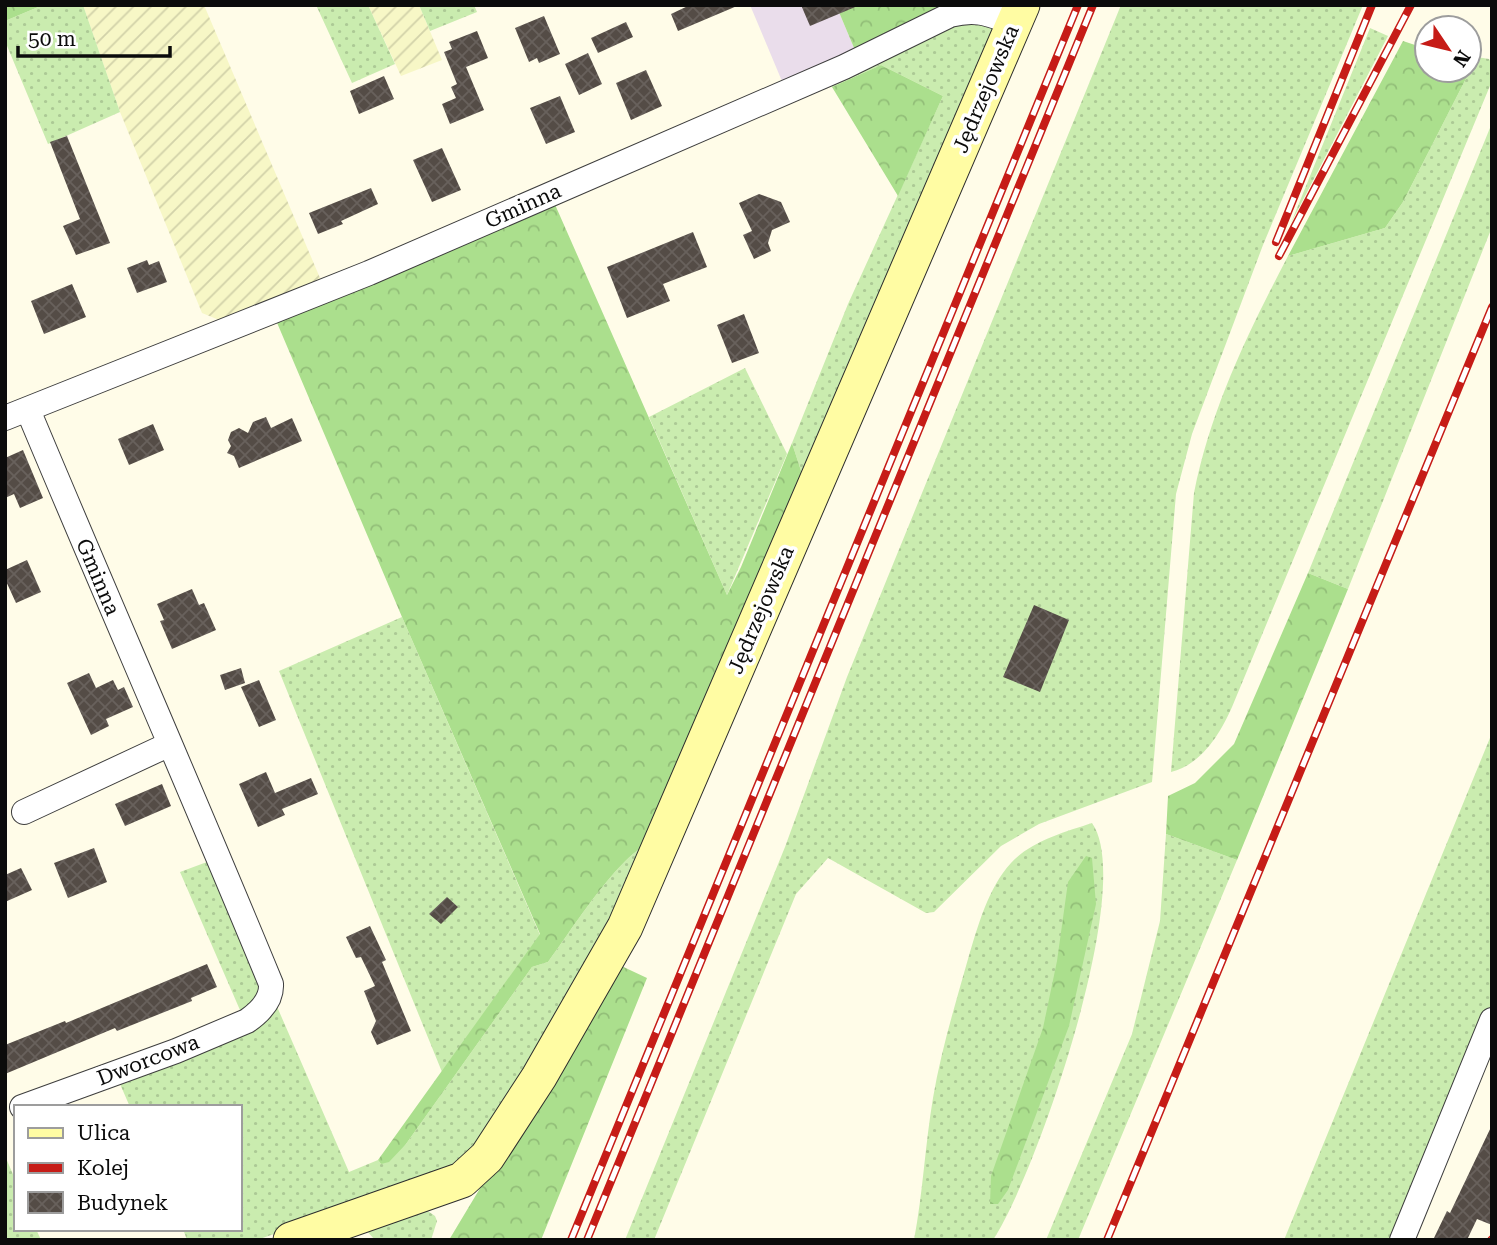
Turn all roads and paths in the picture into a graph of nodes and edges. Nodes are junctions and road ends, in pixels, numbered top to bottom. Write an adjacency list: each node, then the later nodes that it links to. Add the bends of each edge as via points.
1 (1018, 14): 2 (street, Gminna, via 966,10 950,15 844,67 400,260); 8 (street, Jędrzejowska, via 625,927 539,1077 494,1148 472,1173 452,1185)
2 (17, 414): 3 (street, Gminna)
3 (170, 744): 4 (street); 5 (street, Gminna, via 271,984)
4 (24, 812)
5 (267, 1002): 7 (street, Dworcowa, via 247,1021 224,1031)
6 (1492, 1020): 9 (street)
7 (28, 1105)
8 (292, 1240)
9 (1402, 1240)

